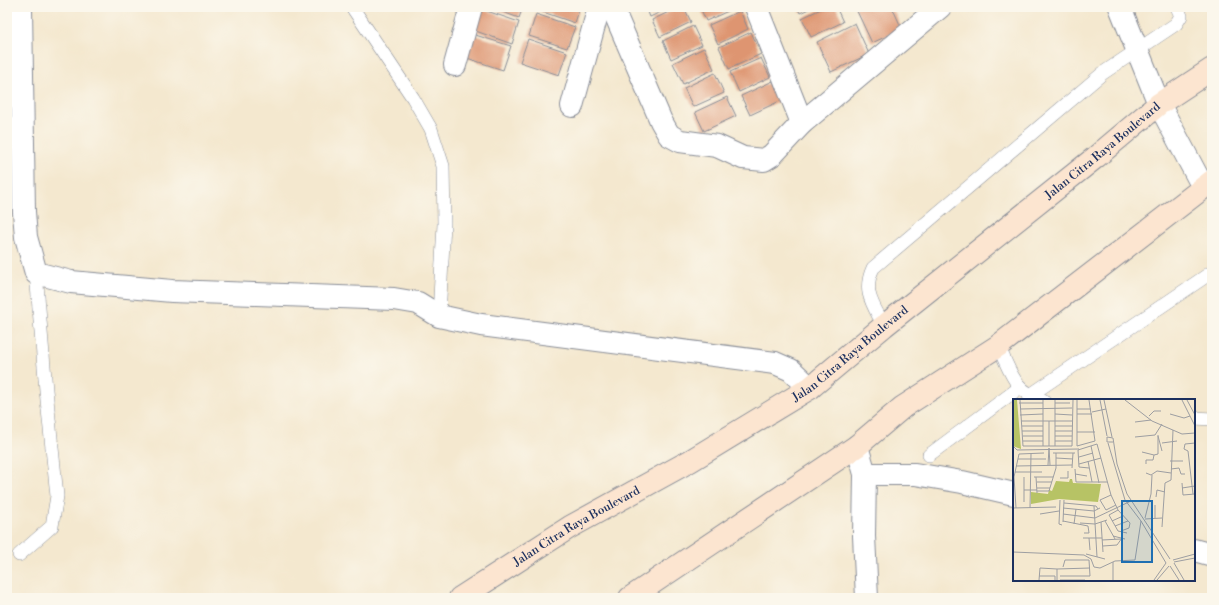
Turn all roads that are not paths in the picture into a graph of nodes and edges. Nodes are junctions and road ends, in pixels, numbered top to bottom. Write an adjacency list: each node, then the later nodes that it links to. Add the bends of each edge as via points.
1 (21, 7): 14 (street)
2 (352, 7): 21 (lane, via 431,129 444,166)
3 (599, 7): 16 (street)
4 (612, 7): 17 (street, via 669,135 717,146 743,158 764,160)
5 (756, 7): 17 (street)
6 (940, 7): 10 (street)
7 (1120, 7): 11 (street)
8 (1177, 7): 11 (lane, via 1182,16 1180,21)
9 (467, 9): 12 (street)
10 (916, 15): 17 (street)
11 (1136, 50): 15 (street); 22 (lane, via 1103,73 873,268 868,279 868,291)
12 (455, 65)
13 (1212, 69): 15 (main road, Jalan Citra Raya Boulevard)
14 (15, 103): 20 (street, via 26,237)
15 (1158, 104): 18 (street); 22 (main road, Jalan Citra Raya Boulevard, via 1096,157)
16 (572, 106)
17 (802, 123)
18 (1207, 184): 23 (main road)
19 (1212, 272): 26 (lane)
20 (36, 273): 21 (street, via 72,282 172,291 394,299 418,303); 35 (lane, via 57,496 52,526)
21 (439, 316): 24 (street, via 481,325 775,364 790,370)
22 (884, 326): 24 (main road, Jalan Citra Raya Boulevard)
23 (998, 346): 25 (lane); 30 (main road, via 903,407)
24 (810, 388): 37 (main road, Jalan Citra Raya Boulevard, via 690,461 570,527)
25 (1019, 388): 26 (lane); 31 (lane)
26 (1029, 396): 27 (lane)
27 (1040, 399)
28 (1195, 418): 29 (lane)
29 (1212, 419)
30 (857, 446): 32 (street); 38 (main road)
31 (929, 455)
32 (865, 474): 33 (street, via 915,474); 39 (street)
33 (1013, 494)
34 (1195, 550): 36 (street)
35 (19, 555)
36 (1212, 555)
37 (460, 598)
38 (630, 598)
39 (867, 598)

